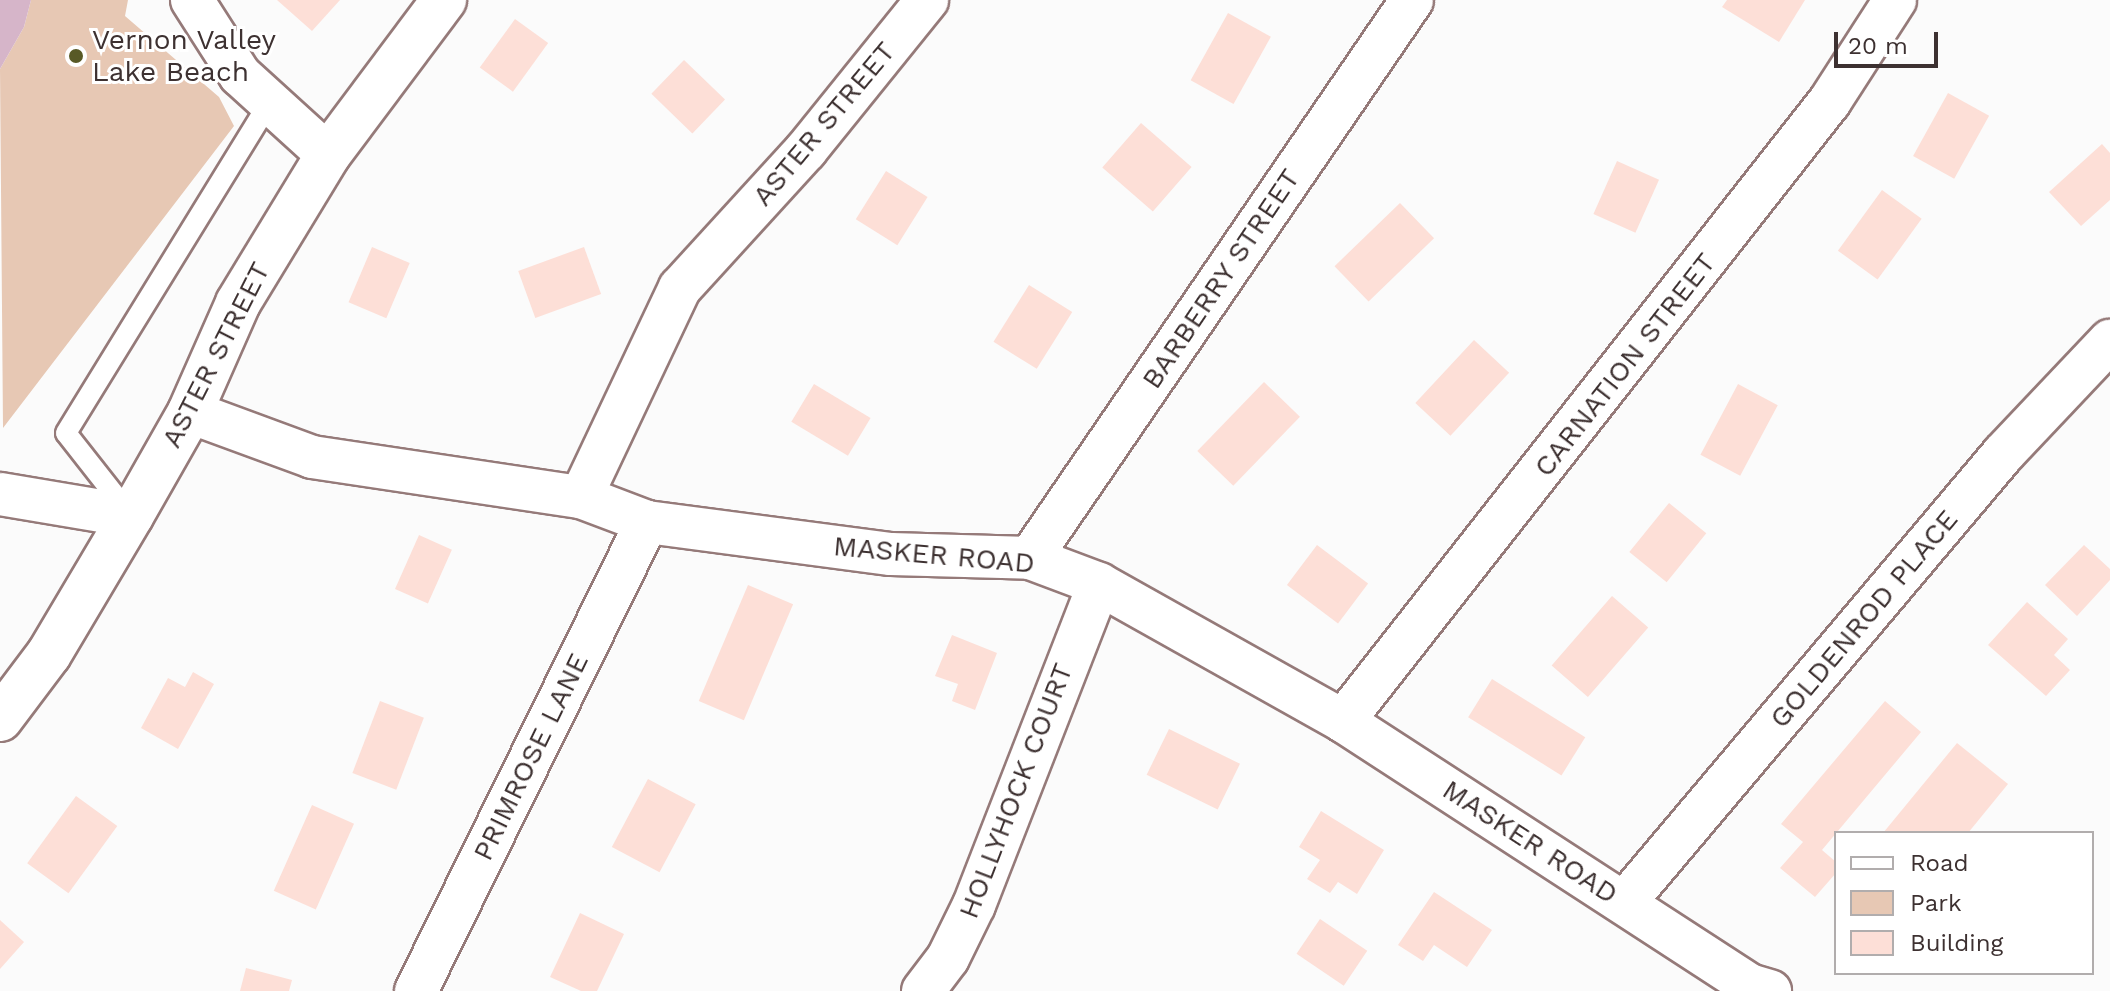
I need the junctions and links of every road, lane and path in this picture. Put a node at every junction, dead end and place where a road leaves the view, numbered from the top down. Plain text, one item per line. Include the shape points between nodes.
1 (192, 0) edge
2 (444, 0) edge
3 (927, 0) edge
4 (1412, 0) edge
5 (1895, 0) edge
6 (270, 102) junction
7 (328, 155) junction
8 (2110, 341) edge
9 (190, 412) junction
10 (0, 494) edge
11 (581, 497) junction
12 (131, 516) junction
13 (647, 522) junction
14 (1030, 558) junction
15 (1099, 584) junction
16 (0, 719) edge
17 (1343, 721) junction
18 (1625, 902) junction
19 (416, 991) edge
20 (923, 991) edge
21 (1770, 991) edge

1 - 6 street via 240,75
2 - 7 street, ASTER STREET
3 - 11 street, ASTER STREET via 806,150 680,288
4 - 14 street, BARBERRY STREET
5 - 17 street, CARNATION STREET via 1820,113
6 - 7 street
6 - 12 lane via 66,433
7 - 9 street, ASTER STREET via 238,303
8 - 18 street, GOLDENROD PLACE via 2003,454
9 - 11 street, MASKER ROAD via 312,457
9 - 12 street, ASTER STREET
10 - 12 street
11 - 13 street, MASKER ROAD
12 - 16 street, ASTER STREET via 49,654
13 - 14 street, MASKER ROAD via 891,554
13 - 19 street, PRIMROSE LANE
14 - 15 street, MASKER ROAD
15 - 17 street, MASKER ROAD
15 - 20 street, HOLLYHOCK COURT via 974,905 948,958
17 - 18 street, MASKER ROAD
18 - 21 street, MASKER ROAD via 1749,985

